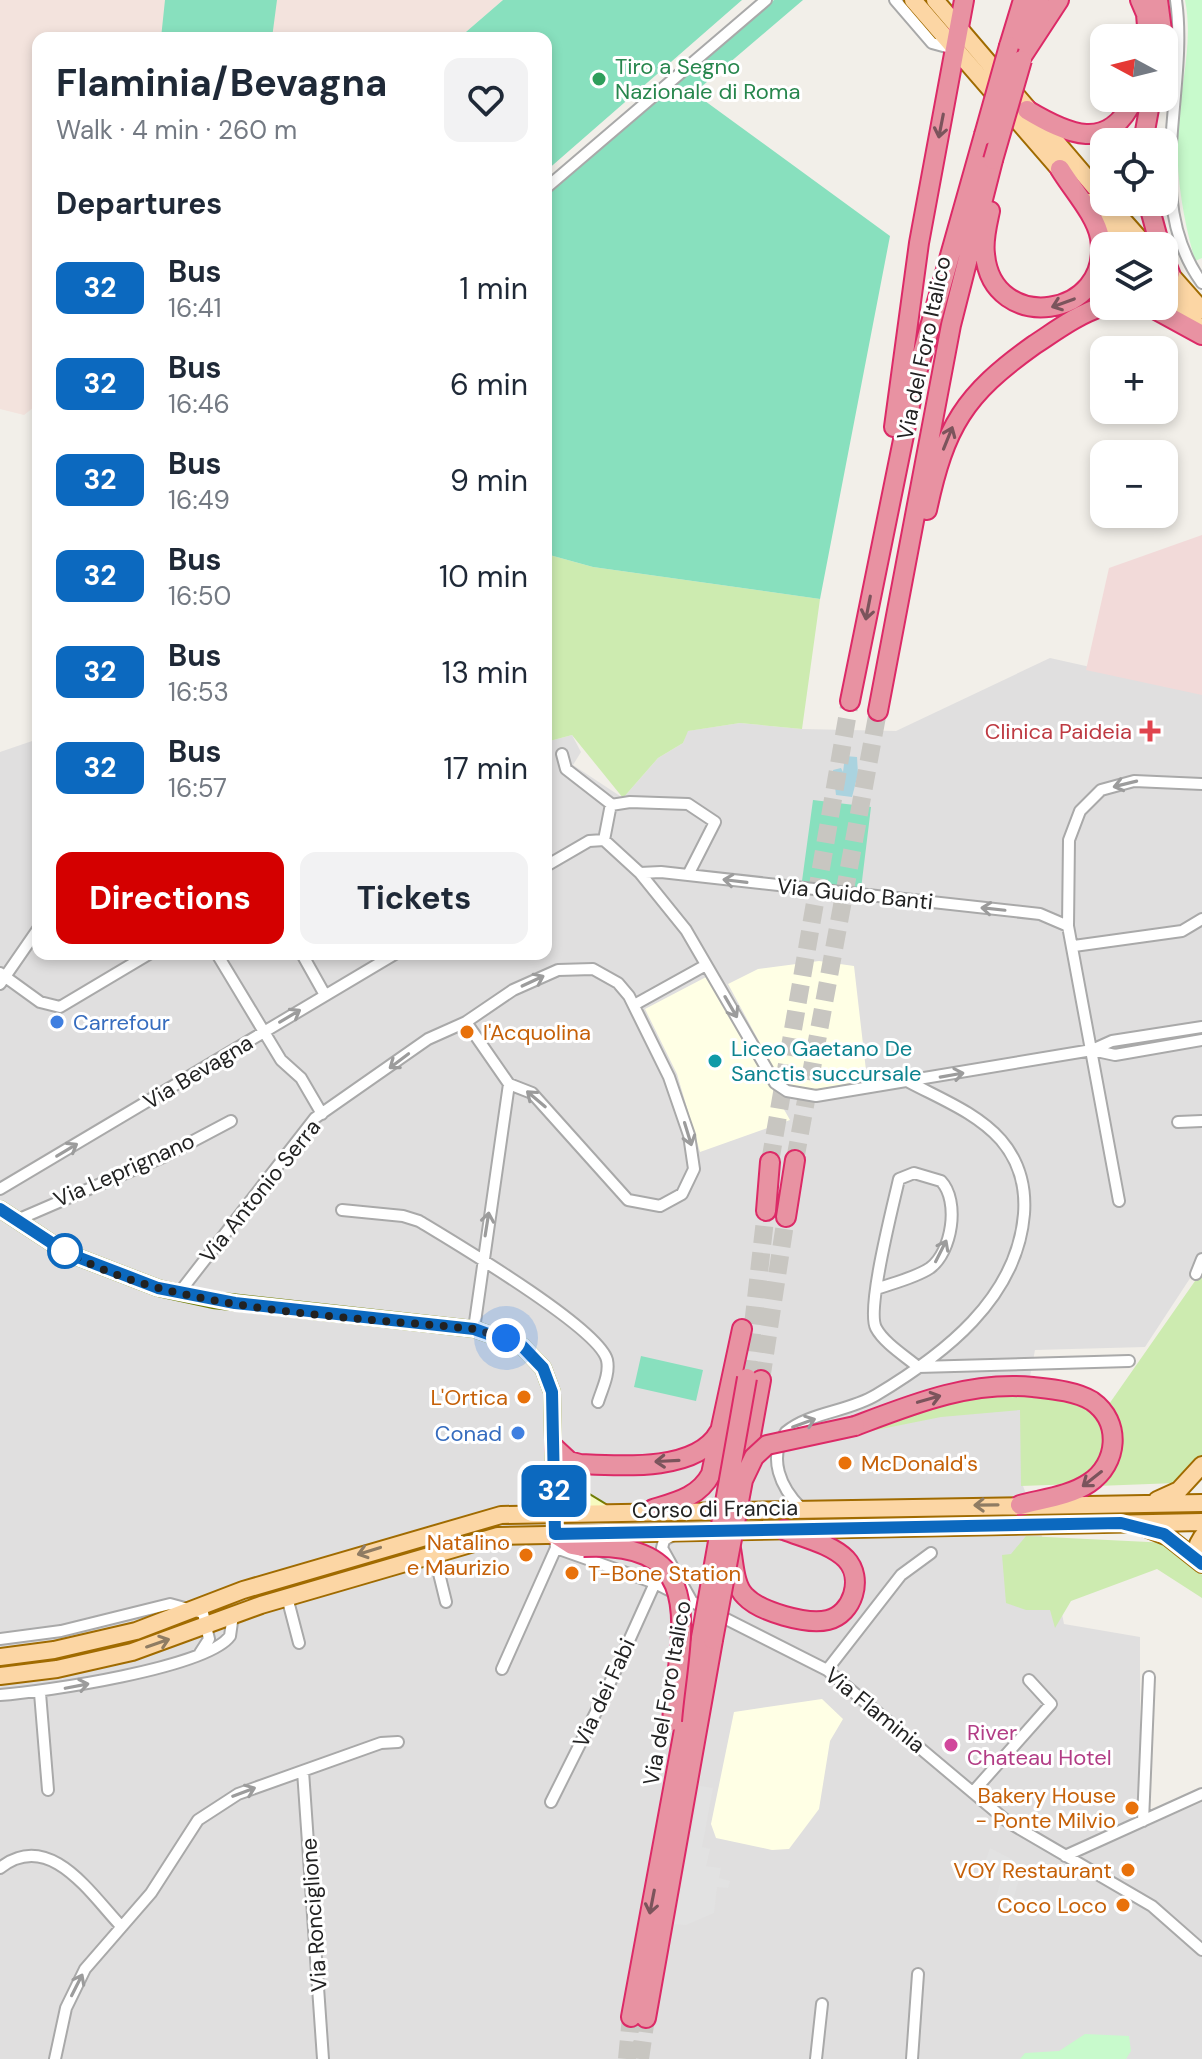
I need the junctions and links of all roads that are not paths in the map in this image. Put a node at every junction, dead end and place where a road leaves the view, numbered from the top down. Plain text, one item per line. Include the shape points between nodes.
1 (766, 0) edge
2 (895, 0) edge
3 (913, 0) edge
4 (935, 0) edge
5 (964, 0) edge
6 (1023, 0) edge
7 (1039, 0) edge
8 (1059, 0) edge
9 (1140, 0) edge
10 (1158, 0) edge
11 (1176, 0) edge
12 (1147, 24) edge
13 (1161, 24) edge
14 (957, 26) junction
15 (954, 49) junction
16 (1018, 54) junction
17 (1027, 110) junction
18 (1124, 112) edge
19 (992, 164) junction
20 (1060, 169) junction
21 (1090, 182) edge
22 (552, 183) edge
23 (1120, 216) edge
24 (1116, 232) edge
25 (1134, 232) edge
26 (1202, 283) edge
27 (1178, 285) edge
28 (1178, 293) edge
29 (1202, 310) edge
30 (1090, 312) edge
31 (1176, 320) edge
32 (1202, 333) edge
33 (877, 561) junction
34 (890, 648) junction
35 (850, 701) tunnel mouth
36 (878, 711) tunnel mouth
37 (562, 754) dead end
38 (1202, 784) edge
39 (611, 805) junction
40 (604, 840) junction
41 (552, 863) edge
42 (640, 873) junction
43 (688, 875) junction
44 (1202, 919) edge
45 (1068, 926) junction
46 (32, 937) edge
47 (1074, 946) junction
48 (139, 960) edge
49 (221, 960) edge
50 (305, 960) edge
51 (385, 960) edge
52 (706, 965) junction
53 (2, 978) edge
54 (325, 995) junction
55 (634, 1005) junction
56 (466, 1022) junction
57 (1202, 1027) edge
58 (264, 1032) junction
59 (1202, 1040) edge
60 (1092, 1050) junction
61 (909, 1082) junction
62 (509, 1084) junction
63 (322, 1114) junction
64 (231, 1121) dead end
65 (1202, 1121) edge
66 (1178, 1122) dead end
67 (795, 1160) tunnel mouth
68 (770, 1162) tunnel mouth
69 (0, 1189) edge
70 (1119, 1201) dead end
71 (0, 1209) edge
72 (342, 1210) dead end
73 (766, 1211) tunnel mouth
74 (786, 1217) tunnel mouth
75 (17, 1220) junction
76 (481, 1259) junction
77 (1202, 1259) edge
78 (1196, 1274) dead end
79 (876, 1289) junction
80 (179, 1293) junction
81 (474, 1329) junction
82 (742, 1329) dead end
83 (1129, 1361) dead end
84 (918, 1367) junction
85 (598, 1402) dead end
86 (725, 1419) junction
87 (555, 1457) junction
88 (1202, 1465) edge
89 (743, 1480) junction
90 (1148, 1503) junction
91 (1202, 1503) edge
92 (1020, 1505) junction
93 (801, 1508) junction
94 (653, 1509) junction
95 (602, 1511) junction
96 (554, 1512) junction
97 (1202, 1522) edge
98 (1121, 1523) junction
99 (784, 1530) junction
100 (678, 1532) junction
101 (1202, 1537) edge
102 (555, 1541) junction
103 (731, 1549) junction
104 (434, 1553) junction
105 (931, 1553) dead end
106 (1201, 1563) edge
107 (655, 1583) junction
108 (287, 1597) junction
109 (691, 1600) junction
110 (446, 1602) dead end
111 (194, 1609) junction
112 (233, 1615) junction
113 (208, 1625) junction
114 (708, 1636) junction
115 (0, 1639) edge
116 (299, 1643) dead end
117 (200, 1653) junction
118 (0, 1657) edge
119 (502, 1669) dead end
120 (827, 1670) junction
121 (0, 1676) edge
122 (1149, 1677) dead end
123 (1029, 1680) dead end
124 (40, 1693) junction
125 (0, 1695) edge
126 (398, 1742) dead end
127 (303, 1771) junction
128 (48, 1790) dead end
129 (973, 1792) junction
130 (1202, 1794) edge
131 (551, 1802) dead end
132 (671, 1804) junction
133 (1143, 1821) junction
134 (1065, 1856) junction
135 (0, 1868) edge
136 (120, 1925) junction
137 (1202, 1950) edge
138 (918, 1974) dead end
139 (822, 2004) dead end
140 (55, 2059) edge
141 (323, 2059) edge
142 (816, 2059) edge
143 (912, 2059) edge

1 - 22 street
2 - 15 street via 932,43
3 - 15 main road
4 - 14 main road
5 - 14 highway
6 - 16 highway, Via del Foro Italico
7 - 16 highway, Via del Foro Italico
8 - 16 highway
9 - 12 highway
10 - 13 highway
11 - 26 street via 1171,194 1183,248
14 - 15 highway
14 - 17 main road
15 - 20 main road
15 -> 33 highway via 919,243
16 - 19 highway, Via del Foro Italico, bridge
16 - 33 highway, Via del Foro Italico, bridge via 984,135 947,259
17 - 18 highway via 1062,131 1089,135 1115,124
17 - 21 main road
20 -> 19 highway via 1096,227 1100,257 1079,296 1038,308 1008,297 989,271 985,249
19 - 34 highway, Via del Foro Italico via 951,325
20 - 24 main road
23 - 25 main road
27 - 29 main road
28 - 32 main road
34 -> 30 highway via 953,425 1000,370
31 - 32 highway
33 -> 35 highway, Via del Foro Italico
34 - 36 highway, Via del Foro Italico
37 - 39 street via 566,769
38 -> 45 street via 1134,781 1091,797 1069,840
39 - 40 street
39 - 43 street via 688,804 715,822
40 - 41 street via 589,841
40 - 42 street
42 - 43 street, Via Guido Banti
42 - 52 street via 686,930
45 -> 43 street, Via Guido Banti via 1040,914
44 - 47 street via 1182,931
45 - 47 street
46 - 53 street
47 - 60 street
48 - 53 street via 60,1007 40,1002
49 - 58 street
50 - 54 street
51 - 54 street, Via Bevagna
52 - 55 street
52 -> 61 street via 770,1076 792,1093 816,1096
58 -> 54 street, Via Bevagna
56 -> 55 street, Via Antonio Serra via 513,990 566,969 603,973
55 -> 62 street, Via Antonio Serra via 669,1077 695,1157 691,1182 677,1199 654,1206 628,1200 532,1093
56 - 62 street
56 -> 63 street, Via Antonio Serra via 428,1039
57 - 60 street via 1112,1041
58 - 63 street
69 -> 58 street, Via Bevagna
59 - 60 street via 1115,1055
61 -> 60 street
60 - 70 street
61 - 84 street via 976,1118 1001,1140 1019,1170 1024,1200 1017,1252 997,1293
76 -> 62 street
63 - 80 street, Via Antonio Serra
64 - 75 street, Via Leprignano via 163,1157
65 - 66 street
67 - 74 highway
68 - 73 highway
71 - 75 street
72 - 76 street via 419,1221
75 - 80 street via 77,1257
76 - 81 street
76 - 85 street via 602,1350 607,1369
77 - 78 street
79 -> 79 street via 930,1268 941,1255 951,1207 941,1181 914,1173 899,1179
79 - 84 street via 875,1326
80 - 81 street
81 - 87 street via 514,1342 540,1364 552,1392
82 - 86 highway
83 - 84 street
93 -> 84 street via 778,1473 778,1449 786,1432 867,1400
86 -> 87 highway via 706,1450 679,1461 580,1464
86 - 94 highway via 716,1461 703,1487
87 - 95 street via 574,1494
87 - 96 street
88 - 90 main road via 1179,1490
89 -> 92 highway, bridge via 767,1445 855,1426 928,1399 988,1387 1051,1389 1095,1404 1113,1433 1103,1471 1081,1488
89 - 103 highway, Via del Foro Italico, bridge
89 - 114 highway, Via del Foro Italico, bridge via 754,1379
90 - 91 main road, Corso di Francia
90 - 92 main road, Corso di Francia
92 -> 93 main road, Corso di Francia
93 - 94 main road, Corso di Francia
94 - 95 main road, Corso di Francia
95 - 96 main road, Corso di Francia
96 - 102 street
96 -> 111 main road, Corso di Francia via 487,1517
97 - 98 main road, Corso di Francia
98 - 99 main road, Corso di Francia
98 - 106 main road via 1164,1534
99 - 100 main road, Corso di Francia
99 - 103 highway via 840,1555 852,1568 855,1583 848,1605 836,1617 823,1621 783,1613 746,1597
100 - 102 main road, Corso di Francia
100 - 109 street via 664,1540 662,1548
101 - 106 main road
102 - 104 main road, Corso di Francia via 498,1536
102 - 107 street, Via Flaminia
102 - 119 street
102 - 132 highway, bridge via 638,1552 657,1563 674,1583 683,1620 672,1721
103 - 114 highway, Via del Foro Italico, bridge
104 - 108 main road, Corso di Francia
104 - 110 street
105 - 120 street via 901,1575
107 - 109 street, Via Flaminia
107 - 131 street, Via dei Fabi
108 - 112 main road, Corso di Francia
108 - 116 street
109 - 120 street, Via Flaminia
111 - 113 street via 204,1614
111 - 115 street, Corso di Francia via 165,1604 76,1628
111 - 118 main road, Corso di Francia via 103,1639
112 - 113 main road, Corso di Francia
112 - 117 street via 226,1641
113 - 117 street via 209,1641
121 -> 113 main road, Corso di Francia via 121,1654
114 - 132 highway, Via del Foro Italico
132 -> 114 highway, Via del Foro Italico via 639,2018
124 -> 117 street
120 - 129 street, Via Flaminia
122 - 133 street
123 - 129 street via 1051,1704
124 - 125 street
124 - 128 street
126 - 127 street via 381,1743
136 -> 127 street via 151,1893 203,1815 233,1796
127 - 141 street, Via Ronciglione
129 - 134 street, Via Flaminia via 1016,1828
130 - 133 street
133 - 134 street
134 - 137 street, Via Flaminia via 1158,1911
135 - 136 street via 24,1856 54,1859
140 -> 136 street via 74,1991
138 - 143 street
139 - 142 street

